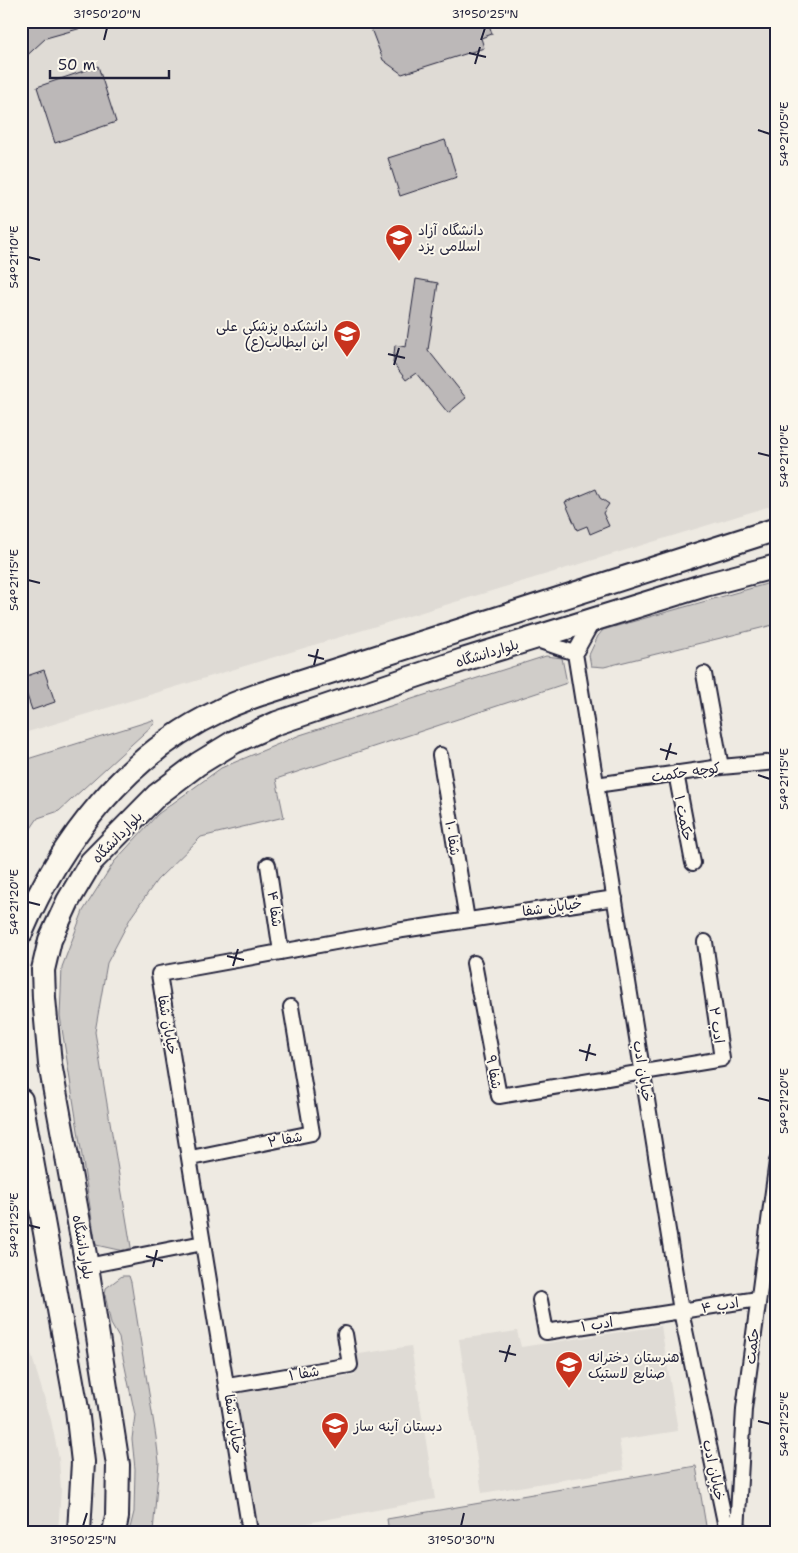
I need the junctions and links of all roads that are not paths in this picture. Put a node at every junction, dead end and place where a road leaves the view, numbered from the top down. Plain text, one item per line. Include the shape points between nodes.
1 (777, 529) edge
2 (777, 566) edge
3 (606, 616) junction
4 (533, 639) junction
5 (575, 653) junction
6 (704, 674) dead end
7 (440, 755) dead end
8 (777, 762) edge
9 (721, 767) junction
10 (676, 773) junction
11 (596, 785) junction
12 (693, 863) dead end
13 (268, 865) dead end
14 (615, 898) junction
15 (466, 920) junction
16 (21, 933) edge
17 (705, 942) dead end
18 (281, 952) junction
19 (474, 963) dead end
20 (292, 1007) dead end
21 (643, 1073) junction
22 (21, 1100) edge
23 (190, 1158) junction
24 (777, 1161) edge
25 (203, 1243) junction
26 (86, 1266) junction
27 (758, 1299) junction
28 (540, 1300) dead end
29 (681, 1311) junction
30 (344, 1334) dead end
31 (228, 1386) junction
32 (79, 1532) edge
33 (114, 1532) edge
34 (250, 1532) edge
35 (727, 1532) edge
36 (737, 1532) edge

1 - 16 main road via 261,694 218,711 175,736 136,766 101,803 64,850 36,898
2 - 3 main road, بلواردانشگاه
3 - 4 main road, بلواردانشگاه
3 - 5 street via 590,626
4 - 5 street
4 - 26 main road, بلواردانشگاه via 286,720 234,742 157,795 91,862 50,940 43,970 50,1064
5 - 11 street, خیابان ادب
6 - 9 street
7 - 15 street, شفا ۱۰
8 - 9 street, کوچه حکمت
9 - 10 street, کوچه حکمت
10 - 11 street, کوچه حکمت
10 - 12 street, حکمت ۱
11 - 14 street, خیابان ادب
13 - 18 street, شفا ۴
14 - 15 street, خیابان شفا
14 - 21 street, خیابان ادب
15 - 18 street, خیابان شفا
17 - 21 street, ادب ۲ via 722,1059
18 - 23 street, خیابان شفا via 159,974
19 - 21 street, شفا ۹ via 499,1096
20 - 23 street, شفا ۲ via 312,1133
21 - 29 street, خیابان ادب
22 - 32 main road via 77,1409 83,1462
23 - 25 street, خیابان شفا
24 - 27 street, حکمت
25 - 26 street
25 - 31 street, خیابان شفا
26 - 33 main road, بلواردانشگاه via 118,1466
27 - 29 street, ادب ۴
27 - 36 street, حکمت via 744,1409
28 - 29 street, ادب ۱ via 546,1332
29 - 35 street, خیابان ادب
30 - 31 street, شفا ۱ via 350,1365
31 - 34 street, خیابان شفا

